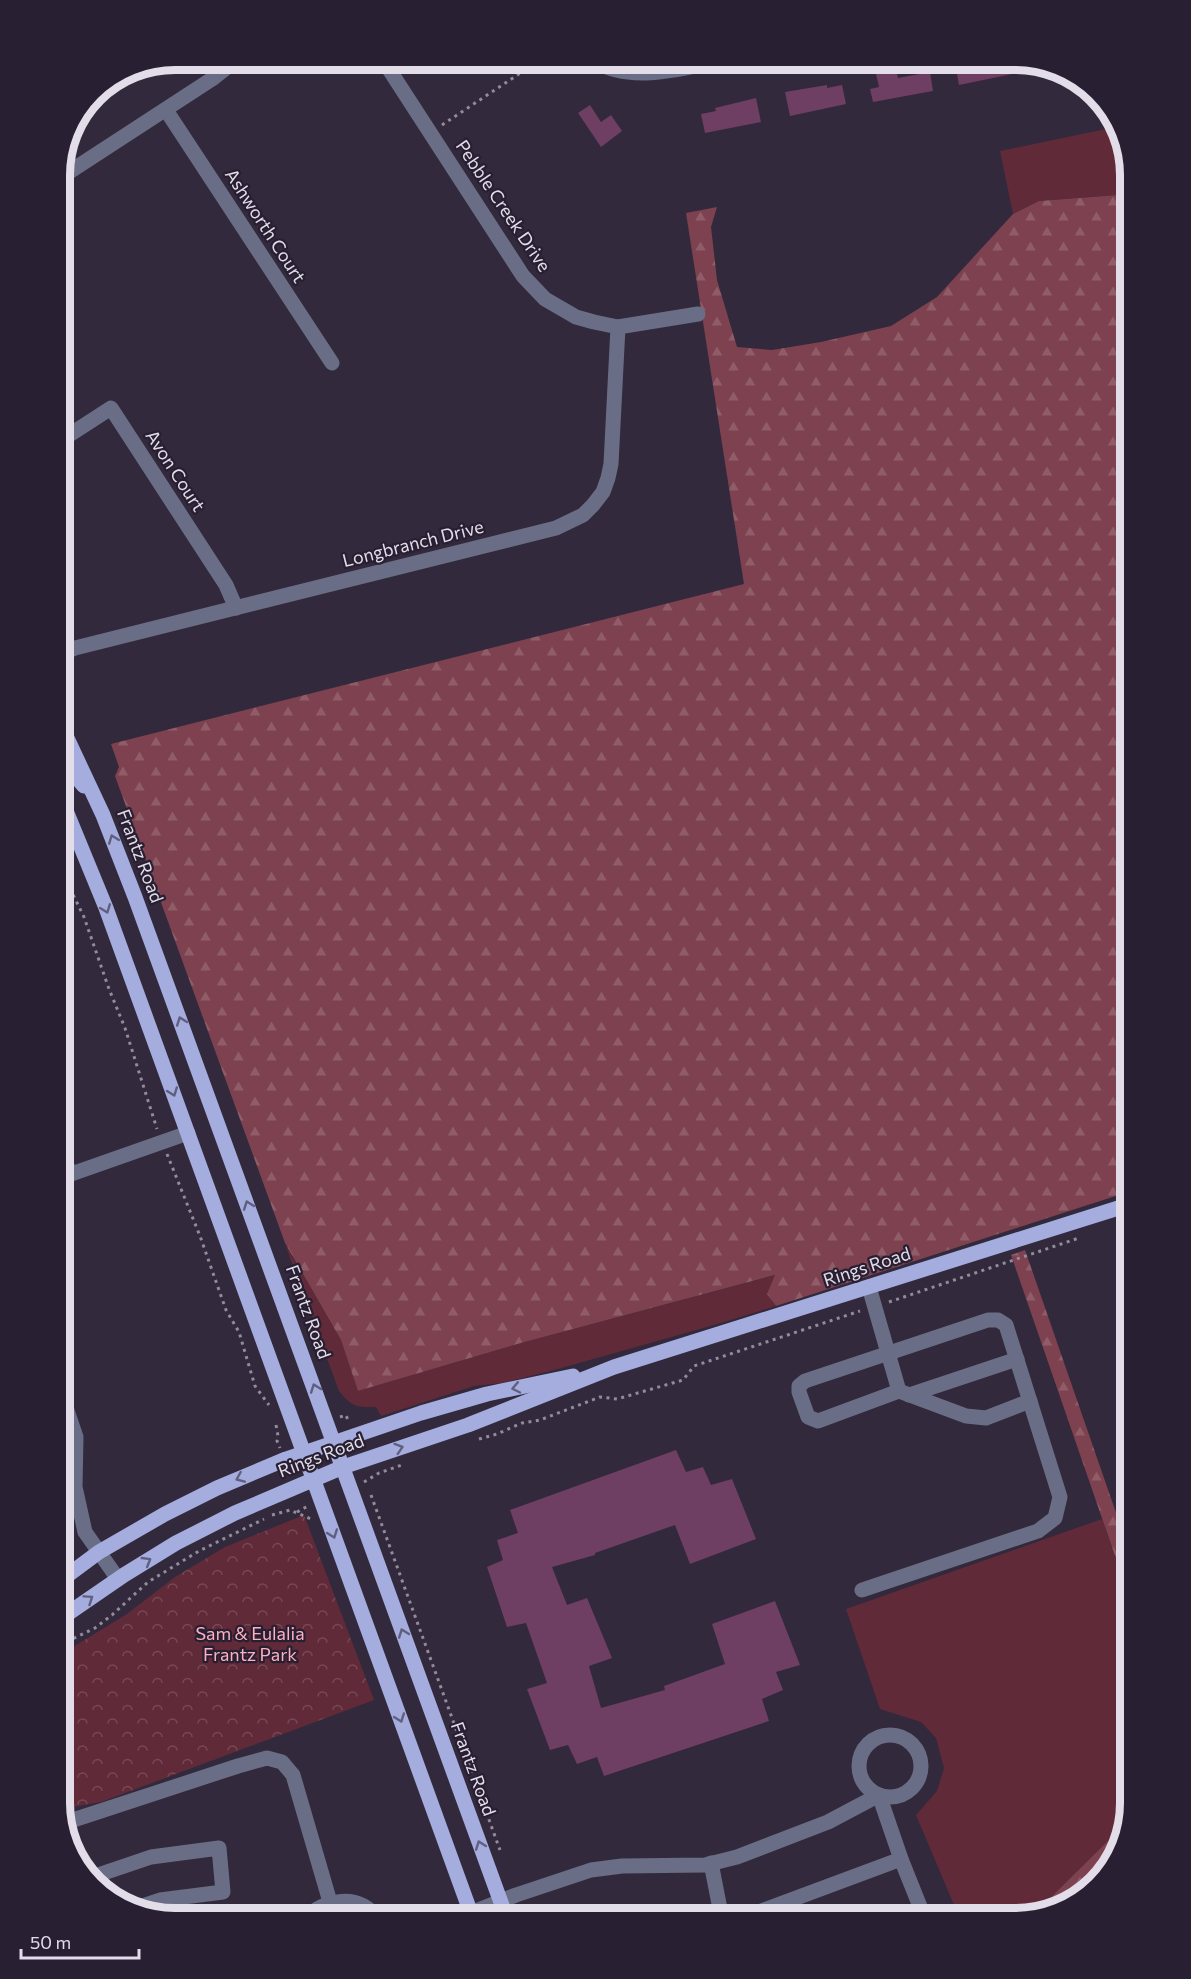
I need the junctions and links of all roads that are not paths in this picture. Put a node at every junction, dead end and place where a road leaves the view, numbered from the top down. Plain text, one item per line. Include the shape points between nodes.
1 (223, 70) edge
2 (390, 70) edge
3 (619, 71) edge
4 (669, 71) edge
5 (166, 110) junction
6 (71, 171) edge
7 (698, 314) dead end
8 (618, 327) junction
9 (332, 363) dead end
10 (71, 434) edge
11 (236, 608) junction
12 (71, 650) edge
13 (71, 746) edge
14 (71, 769) edge
15 (97, 802) junction
16 (71, 822) edge
17 (188, 1132) junction
18 (70, 1174) edge
19 (1120, 1207) edge
20 (869, 1287) junction
21 (889, 1354) junction
22 (1017, 1359) junction
23 (614, 1367) junction
24 (904, 1393) junction
25 (1030, 1401) junction
26 (70, 1420) edge
27 (334, 1443) junction
28 (304, 1453) junction
29 (343, 1467) junction
30 (314, 1479) junction
31 (99, 1552) junction
32 (70, 1573) edge
33 (118, 1579) junction
34 (862, 1590) dead end
35 (70, 1612) edge
36 (879, 1795) junction
37 (72, 1820) edge
38 (901, 1859) junction
39 (711, 1863) junction
40 (99, 1875) edge
41 (500, 1900) junction
42 (330, 1902) junction
43 (147, 1904) edge
44 (315, 1908) edge
45 (365, 1908) edge
46 (469, 1908) edge
47 (485, 1908) edge
48 (503, 1908) edge
49 (720, 1908) edge
50 (769, 1908) edge
51 (921, 1908) edge

1 - 5 street
2 - 8 street, Pebble Creek Drive via 523,276 545,299 576,317
3 - 4 street via 633,74
5 - 6 street
5 - 9 street, Ashworth Court
7 - 8 street, Pebble Creek Drive
8 - 11 street, Longbranch Drive via 612,464 603,492 583,515 556,528
10 - 11 street, Avon Court via 111,408 226,585
11 - 12 street, Longbranch Drive
13 - 15 main road, Frantz Road
14 - 15 main road
27 -> 15 main road, Frantz Road
16 -> 17 main road
17 - 18 street
17 - 28 main road
19 - 20 main road, Rings Road
20 - 21 street
20 - 23 main road, Rings Road
21 - 22 street via 998,1320 1006,1325
21 - 24 street
21 - 24 street via 805,1381 799,1392 808,1417 818,1421
22 - 24 street
22 - 25 street
23 -> 27 main road, Rings Road via 487,1394
29 -> 23 main road, Rings Road via 468,1425
24 - 25 street via 966,1416 986,1418
25 - 34 street via 1060,1497 1055,1518 1038,1531
26 - 31 street via 76,1437 75,1487 85,1532
27 - 28 main road, Rings Road
27 - 29 main road, Frantz Road
28 - 30 main road
28 -> 31 main road, Rings Road via 196,1498
29 - 30 main road, Rings Road
41 -> 29 main road, Frantz Road
33 -> 30 main road, Rings Road via 235,1513
30 -> 46 main road
31 - 32 main road, Rings Road
31 - 33 street
35 -> 33 main road, Rings Road
36 - 36 street via 903,1795 918,1781 921,1760 917,1750 901,1737 891,1735 872,1740 860,1756 860,1776
36 - 38 street
36 - 39 street via 828,1822
37 - 42 street via 238,1766 267,1758 282,1762 293,1775
38 - 50 street
38 - 51 street
39 - 41 street via 591,1870
39 - 49 street
40 - 43 street via 151,1857 219,1848 223,1892
41 - 47 street
41 - 48 main road, Frantz Road
42 - 44 street
42 - 45 street via 346,1901

